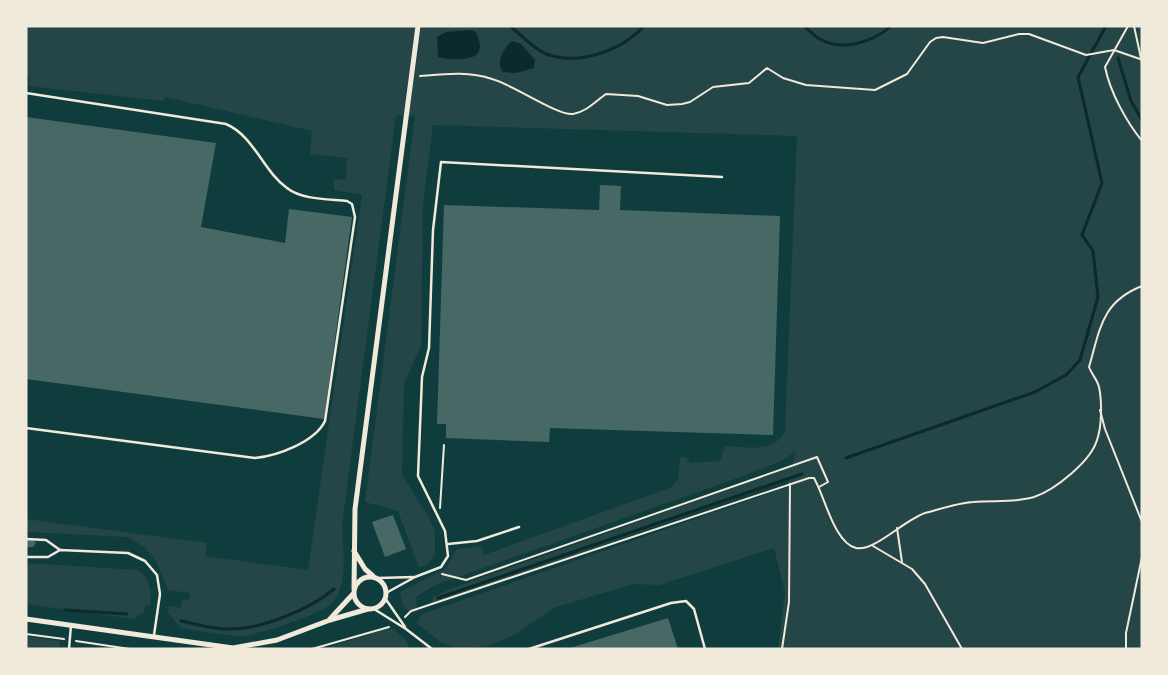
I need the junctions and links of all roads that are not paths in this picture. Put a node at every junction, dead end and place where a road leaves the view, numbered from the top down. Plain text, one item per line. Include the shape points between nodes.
1 (418, 26) edge
2 (26, 93) edge
3 (722, 177) dead end
4 (26, 428) edge
5 (519, 527) dead end
6 (26, 539) edge
7 (448, 544) junction
8 (60, 550) junction
9 (354, 551) junction
10 (26, 557) edge
11 (415, 577) junction
12 (376, 578) junction
13 (353, 592) junction
14 (386, 596) junction
15 (371, 609) junction
16 (26, 619) edge
17 (330, 620) junction
18 (71, 625) junction
19 (406, 629) junction
20 (154, 637) junction
21 (233, 648) edge
22 (69, 649) edge
23 (432, 649) edge
24 (529, 649) edge
25 (705, 649) edge

1 - 9 street via 355,509
2 - 4 lane via 226,124 238,129 286,188 298,194 347,201 352,204 355,217 326,421 316,433 281,454 255,458
3 - 7 lane via 442,162 433,230 429,348 422,377 418,476
5 - 7 lane via 477,541
6 - 8 lane via 46,540
7 - 11 lane via 448,556 441,567
8 - 10 lane via 48,557
8 - 20 lane via 128,553 145,561 157,575 160,594
9 - 12 street via 365,569
9 - 13 street
11 - 12 lane
11 - 14 lane
12 - 13 street via 359,580
12 - 14 street via 384,584
13 - 15 street via 358,604
13 - 17 street
14 - 15 street
14 - 19 lane
15 - 17 street
15 - 19 lane
16 - 18 street
17 - 21 street via 277,640
18 - 20 street
18 - 22 lane
19 - 23 lane
20 - 21 street
24 - 25 lane via 686,601 694,610

